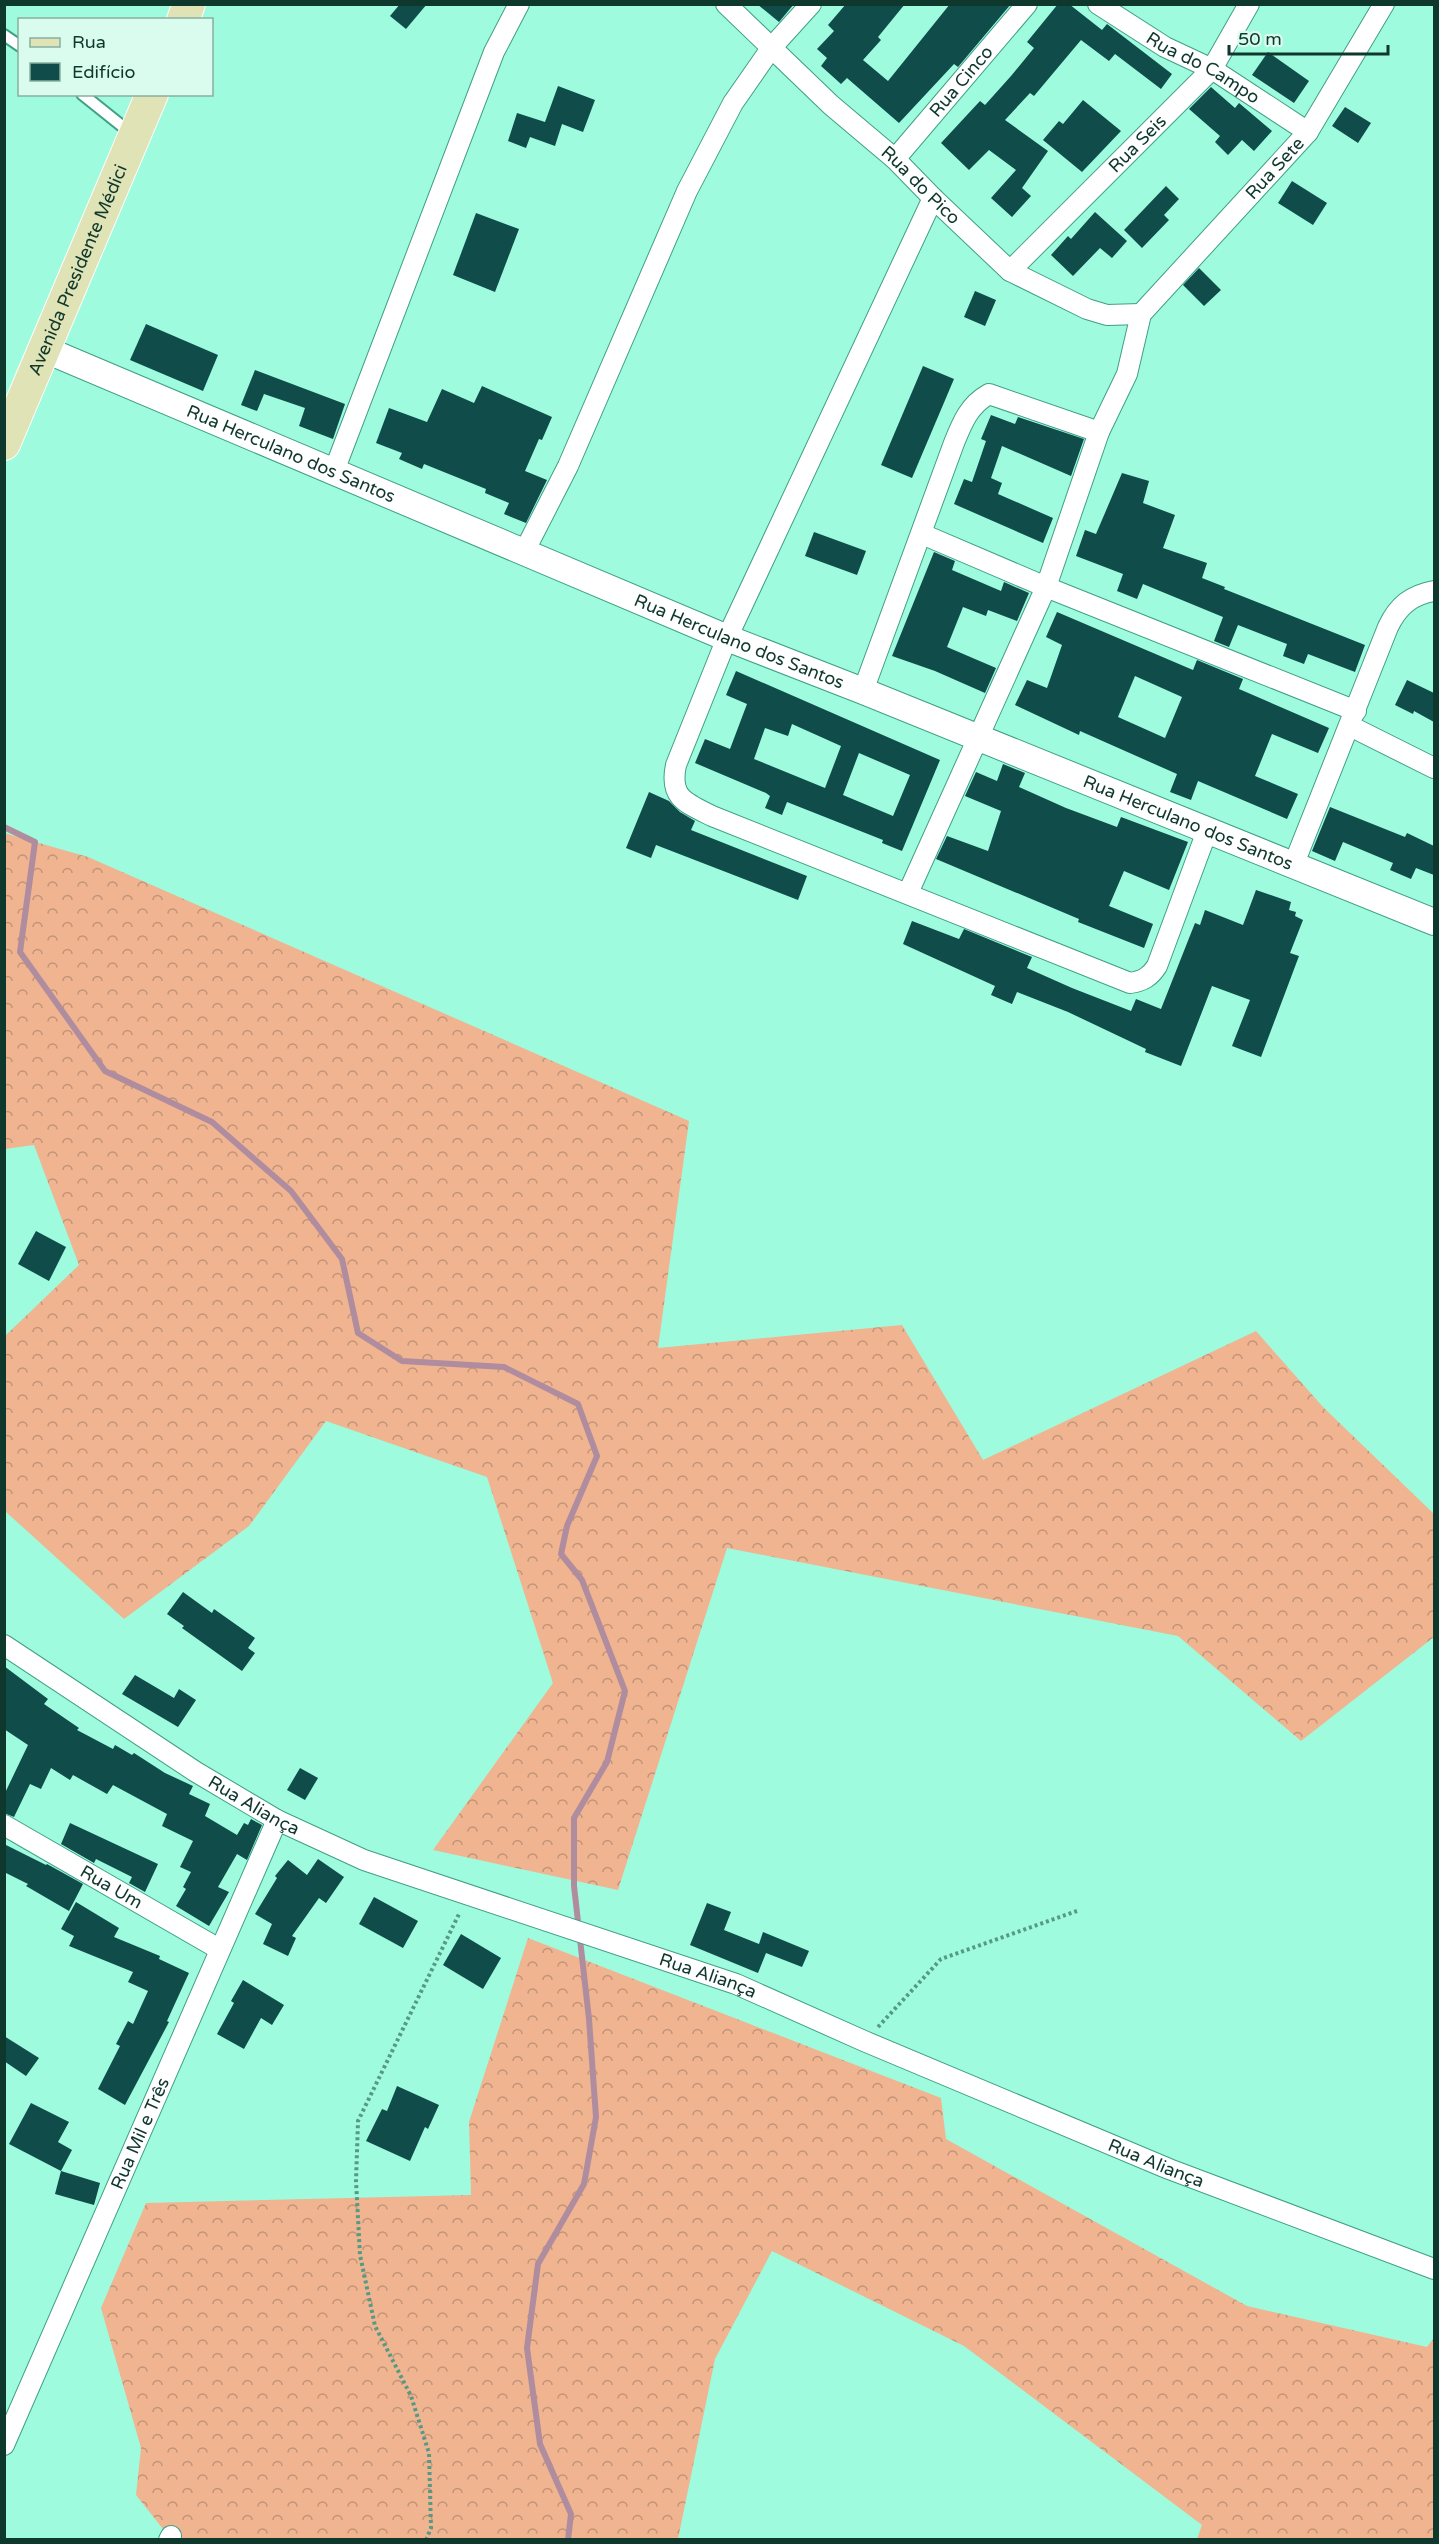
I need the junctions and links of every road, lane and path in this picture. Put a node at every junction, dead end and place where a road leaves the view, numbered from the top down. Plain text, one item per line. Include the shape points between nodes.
1 (519, 4) edge
2 (726, 4) edge
3 (811, 4) edge
4 (1027, 4) edge
5 (1098, 4) edge
6 (1249, 4) edge
7 (1384, 4) edge
8 (4, 35) edge
9 (18, 45) edge
10 (772, 47) junction
11 (1212, 69) junction
12 (85, 96) edge
13 (151, 96) edge
14 (1308, 132) junction
15 (135, 136) junction
16 (895, 159) junction
17 (933, 198) junction
18 (1010, 271) junction
19 (1141, 314) junction
20 (46, 350) junction
21 (1099, 432) junction
22 (4, 444) edge
23 (334, 471) junction
24 (922, 534) junction
25 (523, 554) junction
26 (1046, 587) junction
27 (1434, 591) edge
28 (727, 639) junction
29 (863, 691) junction
30 (1353, 718) junction
31 (977, 737) junction
32 (1434, 768) edge
33 (1207, 831) junction
34 (1293, 866) junction
35 (908, 893) junction
36 (1434, 922) edge
37 (4, 1645) edge
38 (277, 1820) junction
39 (4, 1825) edge
40 (469, 1895) junction
41 (1077, 1911) dead end
42 (219, 1949) junction
43 (864, 2041) junction
44 (1434, 2269) edge
45 (4, 2445) edge
46 (426, 2540) edge

1 - 23 street via 494,52
2 - 10 street, Rua do Pico
3 - 10 street
4 - 16 street, Rua Cinco
5 - 11 street, Rua do Campo via 1165,47
6 - 11 street, Rua Seis
7 - 14 street, Rua Sete
8 - 9 lane
10 - 16 street, Rua do Pico via 831,105
10 - 25 street via 733,103 687,191 568,466
11 - 14 street, Rua do Campo
11 - 18 street, Rua Seis
12 - 15 lane
13 - 15 main road, Avenida Presidente Médici
14 - 19 street, Rua Sete
15 - 20 main road, Avenida Presidente Médici
16 - 17 street, Rua do Pico
17 - 18 street, Rua do Pico
17 - 28 street
18 - 19 street, Rua do Pico via 1087,309 1107,315
19 - 21 street via 1127,374
20 - 22 main road, Avenida Presidente Médici
20 - 23 street, Rua Herculano dos Santos
21 - 24 street via 989,394 978,400 963,420
21 - 26 street
23 - 25 street, Rua Herculano dos Santos
24 - 26 street
24 - 29 street
25 - 28 street, Rua Herculano dos Santos
26 - 30 street
26 - 31 street
27 - 30 street via 1405,602 1396,611
28 - 29 street, Rua Herculano dos Santos
28 - 35 street via 676,765 672,780 676,792 683,801 712,816
29 - 31 street, Rua Herculano dos Santos
30 - 32 street
30 - 34 street
31 - 33 street, Rua Herculano dos Santos
31 - 35 street
33 - 34 street, Rua Herculano dos Santos
33 - 35 street via 1157,966 1142,981 1130,983
34 - 36 street, Rua Herculano dos Santos
37 - 38 street, Rua Aliança via 196,1772
38 - 40 street, Rua Aliança via 364,1860
38 - 42 street, Rua Mil e Três
39 - 42 street, Rua Um
40 - 43 street, Rua Aliança via 736,1984
40 - 46 path via 358,2121 360,2255 375,2326 411,2396 429,2454 431,2528
41 - 43 path via 941,1959
42 - 45 street, Rua Mil e Três
43 - 44 street, Rua Aliança via 1169,2169

